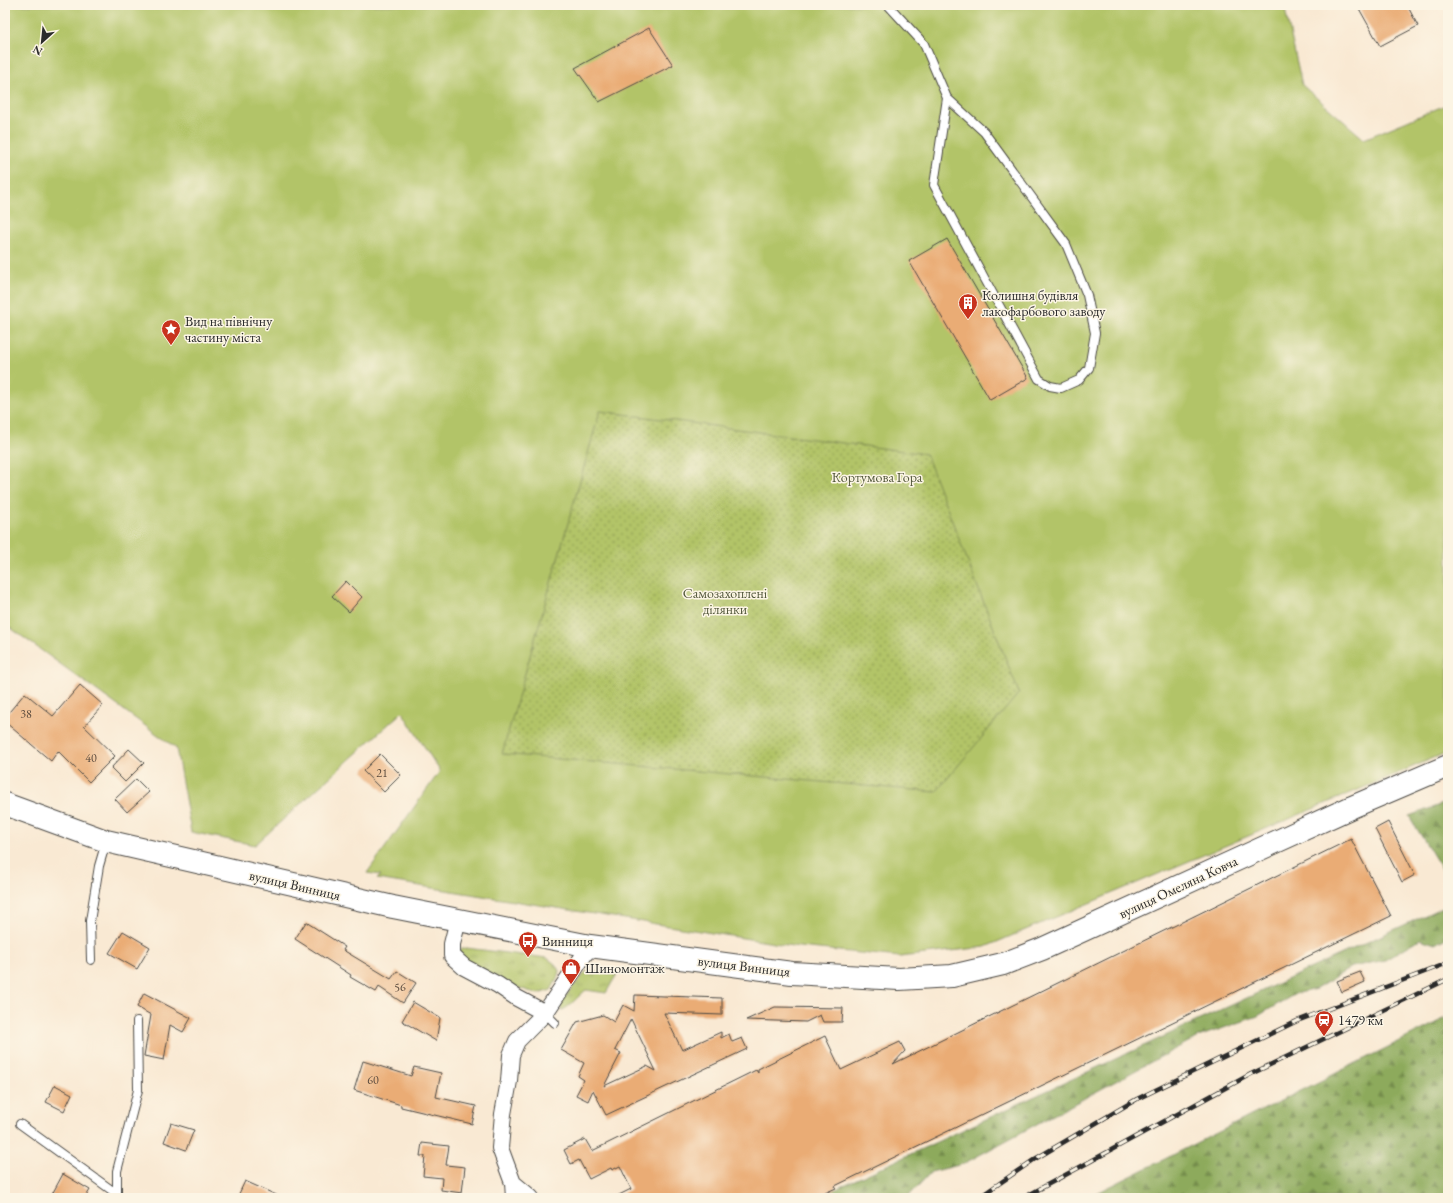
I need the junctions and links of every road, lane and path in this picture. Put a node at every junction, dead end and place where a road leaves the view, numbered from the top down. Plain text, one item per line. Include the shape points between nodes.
1 (888, 5) edge
2 (946, 98) junction
3 (1448, 766) edge
4 (5, 804) edge
5 (106, 841) junction
6 (458, 920) junction
7 (590, 946) junction
8 (92, 960) dead end
9 (899, 979) joint
10 (550, 1018) junction
11 (137, 1021) dead end
12 (20, 1124) dead end
13 (513, 1190) edge
14 (118, 1196) edge
15 (531, 1198) edge

1 - 2 lane via 924,44
2 - 2 lane via 984,132 1066,244 1087,295 1095,333 1088,368 1079,380 1062,388 1050,386 1039,379 934,185
3 - 9 main road, вулиця Омеляна Ковча via 1352,807 1042,950 1003,964 952,976
4 - 5 main road, вулиця Винниця
5 - 6 main road, вулиця Винниця
5 - 8 lane via 90,921
6 - 7 main road, вулиця Винниця
6 - 10 street via 452,956 464,967 498,984
7 - 9 main road, вулиця Винниця via 792,973
7 - 10 street
10 - 13 street via 517,1041 511,1055 500,1148
11 - 14 lane via 138,1090 117,1170
12 - 14 lane
13 - 15 street

